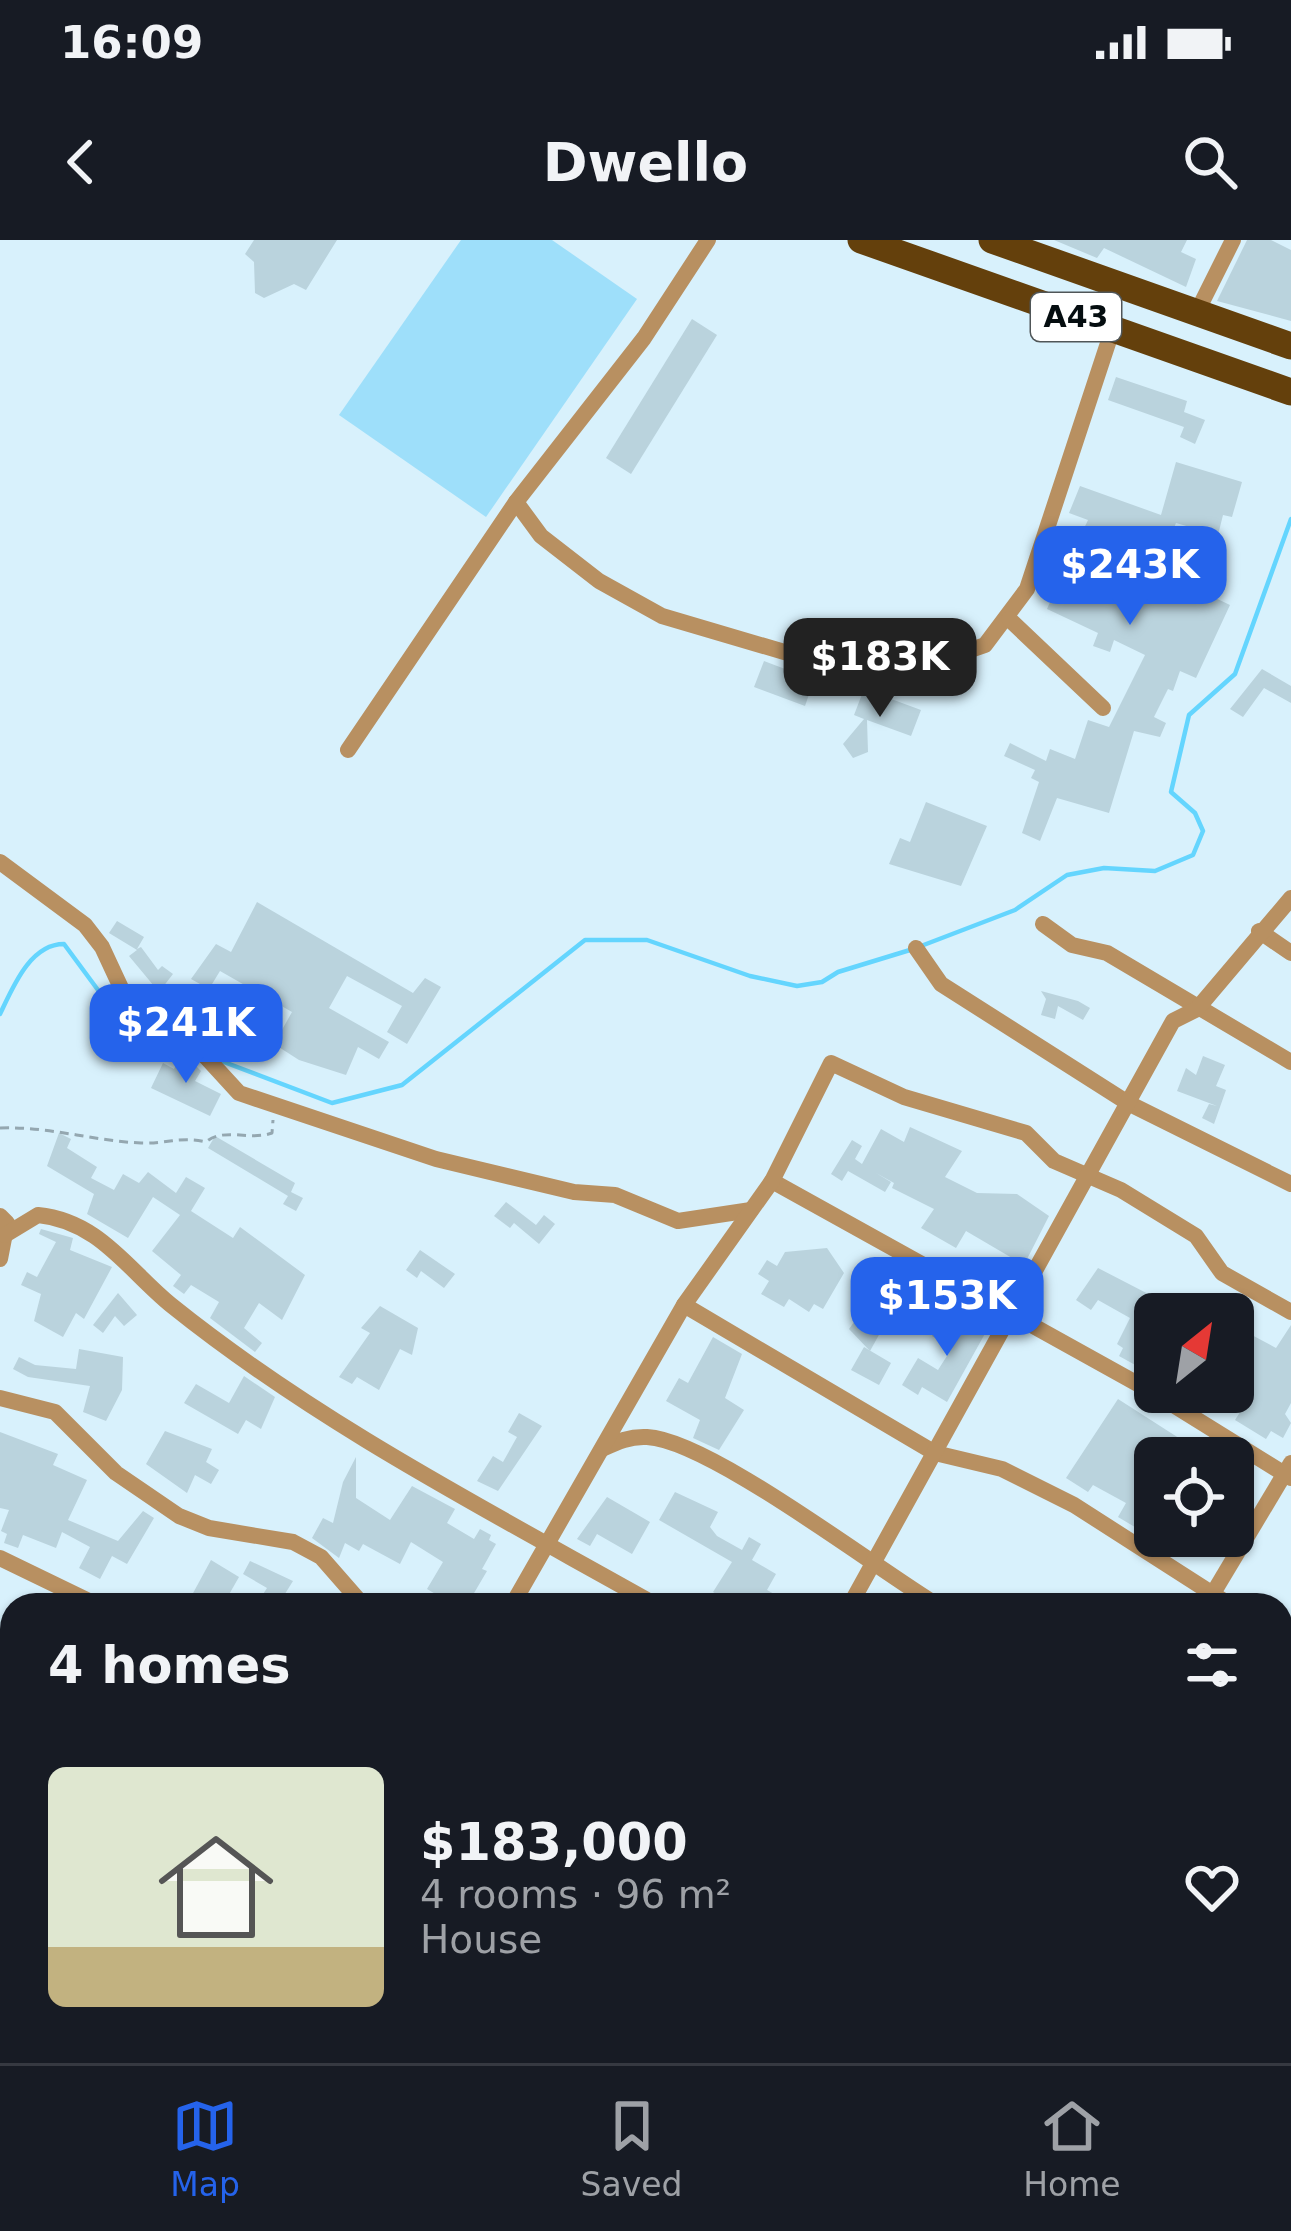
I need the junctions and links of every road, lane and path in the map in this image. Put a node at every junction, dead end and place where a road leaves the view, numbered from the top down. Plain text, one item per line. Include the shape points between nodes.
1 (708, 240) edge
2 (861, 240) edge
3 (992, 240) edge
4 (1233, 240) edge
5 (1196, 312) junction
6 (1112, 331) junction
7 (1291, 346) edge
8 (1291, 392) edge
9 (517, 502) junction
10 (1009, 619) junction
11 (1103, 708) dead end
12 (348, 750) dead end
13 (0, 862) edge
14 (1291, 898) edge
15 (1043, 924) dead end
16 (1259, 931) junction
17 (916, 948) dead end
18 (1291, 953) edge
19 (1197, 1009) junction
20 (1291, 1062) edge
21 (1128, 1103) junction
22 (276, 1108) junction
23 (0, 1128) edge
24 (1090, 1178) junction
25 (772, 1181) junction
26 (1291, 1184) edge
27 (751, 1210) junction
28 (0, 1216) edge
29 (5, 1235) junction
30 (0, 1259) edge
31 (684, 1305) junction
32 (1291, 1312) edge
33 (1009, 1317) junction
34 (0, 1398) edge
35 (601, 1449) junction
36 (935, 1454) junction
37 (1288, 1471) edge
38 (548, 1544) junction
39 (0, 1558) edge
40 (872, 1566) junction
41 (73, 1593) edge
42 (352, 1593) edge
43 (519, 1593) edge
44 (635, 1593) edge
45 (857, 1593) edge
46 (917, 1593) edge
47 (1199, 1593) edge
48 (1213, 1593) edge

1 - 9 street via 644,338
2 - 6 highway, A43
3 - 5 highway, A43
4 - 5 street
5 - 7 highway, A43
6 - 8 highway, A43
6 - 10 street via 1027,589
9 - 10 street via 556,548 662,616 808,659 933,663 985,645
9 - 12 street
10 - 11 street
13 - 22 street via 85,925 122,989 173,1022 239,1093
14 - 16 street
15 - 19 street
16 - 18 street
16 - 19 street
17 - 21 street via 941,984
19 - 20 street
19 - 21 street via 1174,1021
21 - 24 street
21 - 26 street
22 - 23 path via 269,1135 219,1133 206,1142
22 - 27 street via 436,1160 615,1195 678,1221
24 - 25 street via 1054,1161 1026,1132 904,1097 831,1063
24 - 32 street via 1162,1213 1196,1236 1222,1273
24 - 33 street
25 - 27 street
25 - 33 street
27 - 31 street
28 - 29 street
29 - 30 street
29 - 38 street via 38,1215 88,1231 167,1302 292,1394
31 - 35 street
31 - 36 street
33 - 36 street
33 - 37 street
34 - 42 street via 55,1412 116,1473 179,1516 293,1542 321,1557
35 - 38 street
35 - 40 street via 651,1437 721,1464
36 - 40 street
36 - 47 street via 1002,1468 1074,1504
37 - 48 street
38 - 43 street
38 - 44 street
39 - 41 street
40 - 45 street
40 - 46 street

